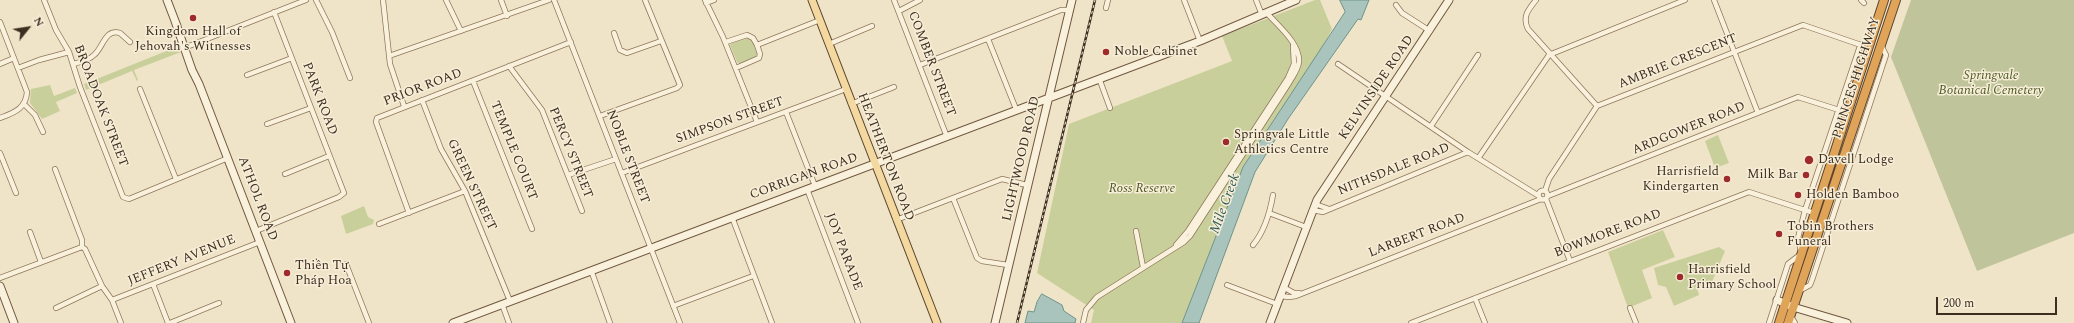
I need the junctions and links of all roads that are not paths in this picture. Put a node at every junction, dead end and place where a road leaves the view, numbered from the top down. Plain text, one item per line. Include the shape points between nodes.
1 (44, 0) edge
2 (167, 0) edge
3 (306, 0) edge
4 (316, 0) edge
5 (383, 0) edge
6 (446, 0) edge
7 (501, 0) edge
8 (549, 0) edge
9 (554, 0) edge
10 (645, 0) edge
11 (714, 0) edge
12 (812, 0) edge
13 (894, 0) edge
14 (920, 0) edge
15 (1072, 0) edge
16 (1108, 0) edge
17 (1184, 0) edge
18 (1256, 0) edge
19 (1296, 0) edge
20 (1449, 0) edge
21 (1536, 0) edge
22 (1685, 0) edge
23 (1714, 0) edge
24 (1884, 0) edge
25 (1896, 0) edge
26 (706, 2) edge
27 (1396, 5) dead end
28 (1106, 8) dead end
29 (1069, 10) junction
30 (899, 11) junction
31 (274, 12) junction
32 (1264, 14) junction
33 (506, 16) junction
34 (820, 20) junction
35 (0, 22) edge
36 (872, 26) dead end
37 (461, 31) junction
38 (1430, 31) junction
39 (614, 34) dead end
40 (1872, 37) junction
41 (988, 39) junction
42 (661, 41) junction
43 (1200, 41) junction
44 (130, 42) dead end
45 (571, 42) junction
46 (726, 42) junction
47 (829, 44) junction
48 (1861, 44) junction
49 (1881, 44) junction
50 (757, 46) junction
51 (185, 47) junction
52 (1734, 51) junction
53 (69, 52) junction
54 (1478, 55) dead end
55 (1549, 55) junction
56 (389, 56) junction
57 (14, 58) junction
58 (292, 58) junction
59 (0, 64) edge
60 (73, 64) junction
61 (1338, 64) dead end
62 (920, 65) junction
63 (509, 66) junction
64 (18, 68) junction
65 (736, 68) junction
66 (247, 75) dead end
67 (350, 78) dead end
68 (1099, 78) junction
69 (474, 81) junction
70 (894, 87) dead end
71 (140, 89) dead end
72 (846, 89) junction
73 (1386, 95) junction
74 (1049, 97) junction
75 (422, 100) junction
76 (24, 104) junction
77 (852, 104) junction
78 (404, 106) junction
79 (1597, 106) junction
80 (311, 108) junction
81 (1110, 108) dead end
82 (1016, 109) junction
83 (1839, 110) junction
84 (786, 112) junction
85 (1758, 113) junction
86 (600, 116) junction
87 (0, 118) edge
88 (757, 122) junction
89 (267, 124) dead end
90 (1431, 126) junction
91 (43, 132) dead end
92 (947, 137) junction
93 (1468, 152) junction
94 (0, 153) edge
95 (329, 156) junction
96 (1478, 157) junction
97 (228, 158) junction
98 (616, 158) junction
99 (875, 164) junction
100 (55, 169) dead end
101 (622, 173) junction
102 (285, 174) dead end
103 (568, 175) junction
104 (176, 180) junction
105 (1027, 185) junction
106 (815, 186) junction
107 (807, 189) junction
108 (465, 191) junction
109 (1544, 191) junction
110 (16, 193) dead end
111 (1273, 195) dead end
112 (1543, 197) junction
113 (953, 198) junction
114 (1313, 207) junction
115 (1806, 210) junction
116 (582, 211) dead end
117 (409, 213) junction
118 (1269, 213) junction
119 (1814, 213) junction
120 (732, 217) junction
121 (1823, 217) junction
122 (896, 220) junction
123 (378, 224) dead end
124 (1811, 226) junction
125 (1306, 227) junction
126 (532, 229) dead end
127 (1820, 229) junction
128 (256, 231) junction
129 (1136, 231) dead end
130 (30, 232) dead end
131 (260, 242) junction
132 (1253, 245) dead end
133 (82, 247) junction
134 (650, 248) junction
135 (1802, 253) junction
136 (1570, 260) junction
137 (41, 262) junction
138 (346, 264) dead end
139 (1008, 265) junction
140 (1143, 267) junction
141 (591, 270) junction
142 (753, 276) junction
143 (0, 278) edge
144 (153, 284) junction
145 (1227, 285) dead end
146 (0, 286) edge
147 (102, 286) junction
148 (1284, 287) junction
149 (1799, 291) junction
150 (1301, 293) junction
151 (2, 295) edge
152 (1280, 296) junction
153 (1475, 298) junction
154 (112, 300) junction
155 (1777, 300) junction
156 (510, 301) junction
157 (220, 303) dead end
158 (1790, 303) junction
159 (502, 304) junction
160 (1277, 304) junction
161 (673, 306) junction
162 (56, 308) dead end
163 (1630, 308) dead end
164 (1791, 321) edge
165 (14, 323) edge
166 (121, 323) edge
167 (169, 323) edge
168 (291, 323) edge
169 (369, 323) edge
170 (453, 323) edge
171 (509, 323) edge
172 (610, 323) edge
173 (680, 323) edge
174 (772, 323) edge
175 (858, 323) edge
176 (937, 323) edge
177 (995, 323) edge
178 (1083, 323) edge
179 (1270, 323) edge
180 (1411, 323) edge
181 (1485, 323) edge
182 (1636, 323) edge
183 (1770, 323) edge
184 (1779, 323) edge
185 (1847, 323) edge

1 - 53 street, BROADOAK STREET via 56,30
2 - 51 main road, ATHOL ROAD
3 - 31 street
4 - 67 street
5 - 56 street
6 - 37 street
7 - 33 street
8 - 33 street
9 - 45 street, NOBLE STREET
10 - 42 street
11 - 26 street
12 - 34 main road, HEATHERTON ROAD
13 - 30 street, COMBER STREET
14 - 30 street
15 - 29 main road, LIGHTWOOD ROAD
16 - 28 street
17 - 43 street
18 - 32 street
19 - 32 main road, CORRIGAN ROAD
20 - 38 main road, KELVINSIDE ROAD
21 - 55 street via 1525,14 1524,22
22 - 55 street
23 - 52 street
24 - 40 highway, PRINCES HIGHWAY
25 - 49 highway, PRINCES HIGHWAY
26 - 46 street
27 - 38 street via 1402,13
29 - 41 street via 1061,10
29 - 74 main road, LIGHTWOOD ROAD
30 - 62 street, COMBER STREET
31 - 51 street
31 - 58 street, PARK ROAD
32 - 43 main road, CORRIGAN ROAD
32 - 140 street via 1292,43 1294,64 1288,78 1188,231 1173,247
33 - 37 street
34 - 47 main road, HEATHERTON ROAD
34 - 50 street
35 - 57 street
36 - 47 street
37 - 56 street
38 - 73 main road, KELVINSIDE ROAD
39 - 42 street via 620,50 627,53
40 - 48 street
40 - 119 highway, PRINCES HIGHWAY
41 - 62 street
41 - 82 street
42 - 86 street via 680,85
43 - 68 main road, CORRIGAN ROAD
44 - 60 street via 120,33 111,33 93,56
45 - 63 street, PRIOR ROAD
45 - 86 street, NOBLE STREET
46 - 50 street via 747,35 753,38
46 - 65 street
47 - 72 main road, HEATHERTON ROAD
48 - 52 street, AMBRIE CRESCENT via 1803,25
48 - 83 street
49 - 121 highway, PRINCES HIGHWAY
49 - 149 street via 1886,55 1812,280
50 - 65 street via 759,58
51 - 97 main road, ATHOL ROAD
52 - 79 street, AMBRIE CRESCENT
52 - 85 street
53 - 60 street, BROADOAK STREET
53 - 64 street
54 - 90 street
55 - 79 street
55 - 96 street
56 - 78 street
57 - 59 street
57 - 64 street
58 - 66 street
58 - 80 street, PARK ROAD
60 - 104 street, BROADOAK STREET via 125,198 129,199
61 - 73 street
62 - 92 street, COMBER STREET
63 - 69 street, PRIOR ROAD
63 - 103 street, PERCY STREET via 542,110
64 - 76 street via 27,90
65 - 88 street
68 - 74 main road, CORRIGAN ROAD
68 - 81 street
69 - 75 street, PRIOR ROAD
69 - 126 street, TEMPLE COURT
70 - 77 street
71 - 104 street
72 - 77 main road, HEATHERTON ROAD
72 - 84 street, SIMPSON STREET
73 - 90 street
73 - 114 main road, KELVINSIDE ROAD
74 - 82 main road, CORRIGAN ROAD
74 - 105 main road, LIGHTWOOD ROAD
75 - 78 street, PRIOR ROAD
75 - 108 street, GREEN STREET via 441,149
76 - 87 street via 16,112
76 - 91 street via 35,115
77 - 99 main road, HEATHERTON ROAD
78 - 117 street, PRIOR ROAD via 380,116 376,122
79 - 109 street via 1549,179
80 - 89 street
80 - 95 street, PARK ROAD
82 - 92 main road, CORRIGAN ROAD
83 - 85 street, ARDGOWER ROAD via 1798,97
83 - 115 street
84 - 88 street, SIMPSON STREET
84 - 106 street
85 - 112 street, ARDGOWER ROAD
86 - 98 street, NOBLE STREET
88 - 101 street, SIMPSON STREET
90 - 93 street
92 - 99 main road, CORRIGAN ROAD
93 - 96 street
93 - 114 street, NITHSDALE ROAD via 1328,209
94 - 110 street
95 - 102 street
95 - 128 street, PARK ROAD via 344,193
96 - 112 street
97 - 104 street
97 - 128 main road, ATHOL ROAD
98 - 101 street, NOBLE STREET
98 - 103 street
99 - 106 main road, CORRIGAN ROAD
99 - 122 main road, HEATHERTON ROAD
100 - 133 street via 82,240
101 - 134 street, NOBLE STREET
103 - 116 street, PERCY STREET
105 - 113 street via 1002,179
105 - 139 main road, LIGHTWOOD ROAD
106 - 107 main road, CORRIGAN ROAD
107 - 120 main road, CORRIGAN ROAD
107 - 175 street, JOY PARADE
108 - 117 street
108 - 156 street, GREEN STREET
109 - 112 street
109 - 112 street via 1540,192
111 - 118 street
112 - 136 street
112 - 150 street, LARBERT ROAD
113 - 122 street
113 - 139 street via 977,258
114 - 125 main road, KELVINSIDE ROAD
115 - 119 street, BOWMORE ROAD
115 - 135 street via 1798,238
115 - 136 street, BOWMORE ROAD via 1749,192
117 - 123 street
118 - 125 street
118 - 132 street
119 - 121 highway
119 - 124 highway, PRINCES HIGHWAY
120 - 134 main road, CORRIGAN ROAD
120 - 142 street
121 - 127 highway, PRINCES HIGHWAY
122 - 176 main road, HEATHERTON ROAD
124 - 127 highway
124 - 135 highway, PRINCES HIGHWAY
125 - 148 main road, KELVINSIDE ROAD
127 - 149 highway, PRINCES HIGHWAY
128 - 131 main road, ATHOL ROAD
129 - 140 street
130 - 137 street
131 - 144 street, JEFFERY AVENUE
131 - 168 main road, ATHOL ROAD
133 - 137 street
133 - 147 street
134 - 141 main road, CORRIGAN ROAD
134 - 161 street, NOBLE STREET
135 - 155 street via 1788,264
135 - 158 highway, PRINCES HIGHWAY
136 - 153 street, BOWMORE ROAD
137 - 143 street
138 - 169 street
139 - 177 main road, LIGHTWOOD ROAD
140 - 178 street via 1097,297 1086,310
141 - 156 main road, CORRIGAN ROAD
141 - 172 street
142 - 161 street
142 - 174 street
144 - 154 street, JEFFERY AVENUE
144 - 167 street
145 - 160 street
146 - 151 main road
147 - 154 street
147 - 162 street
148 - 150 street via 1294,293
148 - 152 main road, KELVINSIDE ROAD
149 - 158 highway, PRINCES HIGHWAY
150 - 152 street, LARBERT ROAD via 1291,297
151 - 165 main road
152 - 160 main road, KELVINSIDE ROAD
153 - 180 street, BOWMORE ROAD
153 - 181 street
154 - 166 street
155 - 158 main road
155 - 183 street
156 - 159 main road, CORRIGAN ROAD
157 - 167 street
158 - 164 highway, PRINCES HIGHWAY
158 - 184 highway, PRINCES HIGHWAY
158 - 185 main road
159 - 170 main road, CORRIGAN ROAD
159 - 171 street
160 - 179 main road, KELVINSIDE ROAD
161 - 173 street, NOBLE STREET
163 - 182 street

